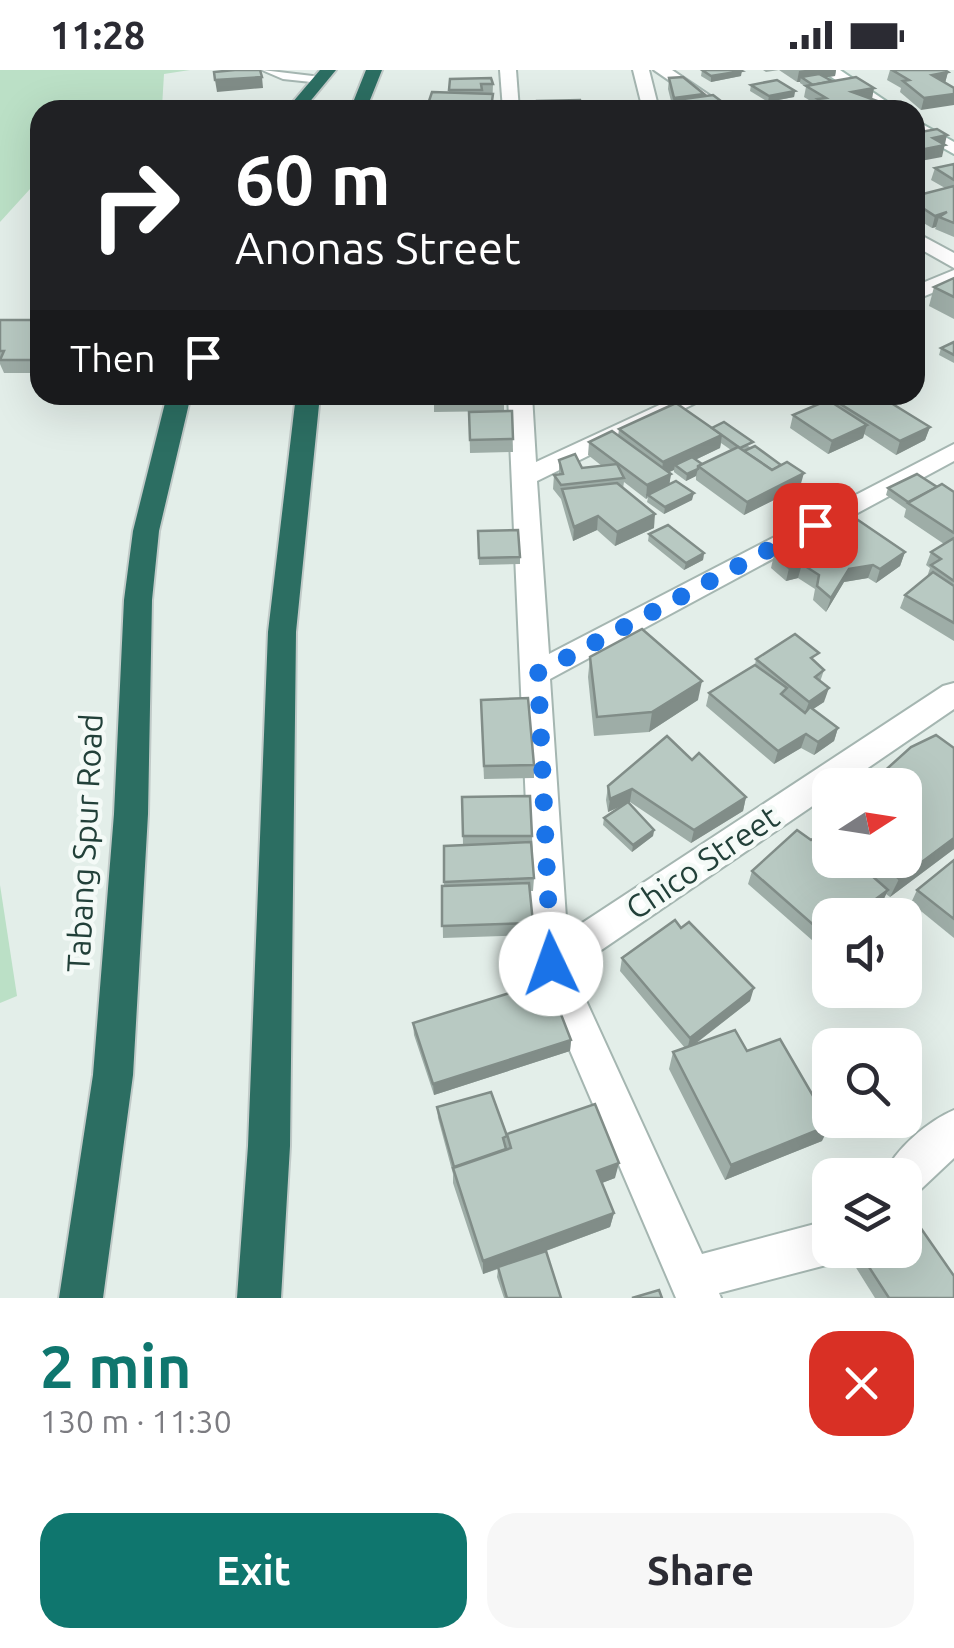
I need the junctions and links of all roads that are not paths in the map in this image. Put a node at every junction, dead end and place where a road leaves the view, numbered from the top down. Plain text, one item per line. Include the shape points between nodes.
1 (268, 70) edge
2 (374, 70) edge
3 (508, 70) edge
4 (641, 70) edge
5 (662, 70) edge
6 (829, 70) edge
7 (325, 75) edge
8 (303, 100) edge
9 (362, 100) edge
10 (510, 100) edge
11 (648, 100) edge
12 (707, 100) edge
13 (876, 100) edge
14 (925, 131) edge
15 (952, 147) edge
16 (925, 244) edge
17 (954, 262) edge
18 (954, 276) edge
19 (925, 289) edge
20 (177, 405) edge
21 (307, 405) edge
22 (521, 405) edge
23 (679, 405) edge
24 (954, 451) edge
25 (525, 477) junction
26 (538, 673) junction
27 (954, 694) edge
28 (551, 964) junction
29 (954, 1130) edge
30 (922, 1159) edge
31 (812, 1248) edge
32 (695, 1288) edge
33 (81, 1298) edge
34 (259, 1298) edge

1 - 7 lane
2 - 9 highway
3 - 10 street
4 - 11 street
5 - 12 street
6 - 13 street
7 - 8 highway
14 - 15 street
16 - 17 street
18 - 19 street
20 - 33 highway, Tabang Spur Road via 146,531 138,600 113,1076
21 - 34 highway via 282,632
22 - 25 street
23 - 25 street
24 - 26 street
25 - 26 street
26 - 28 street
27 - 28 street, Chico Street
28 - 32 street
29 - 30 street
31 - 32 street

